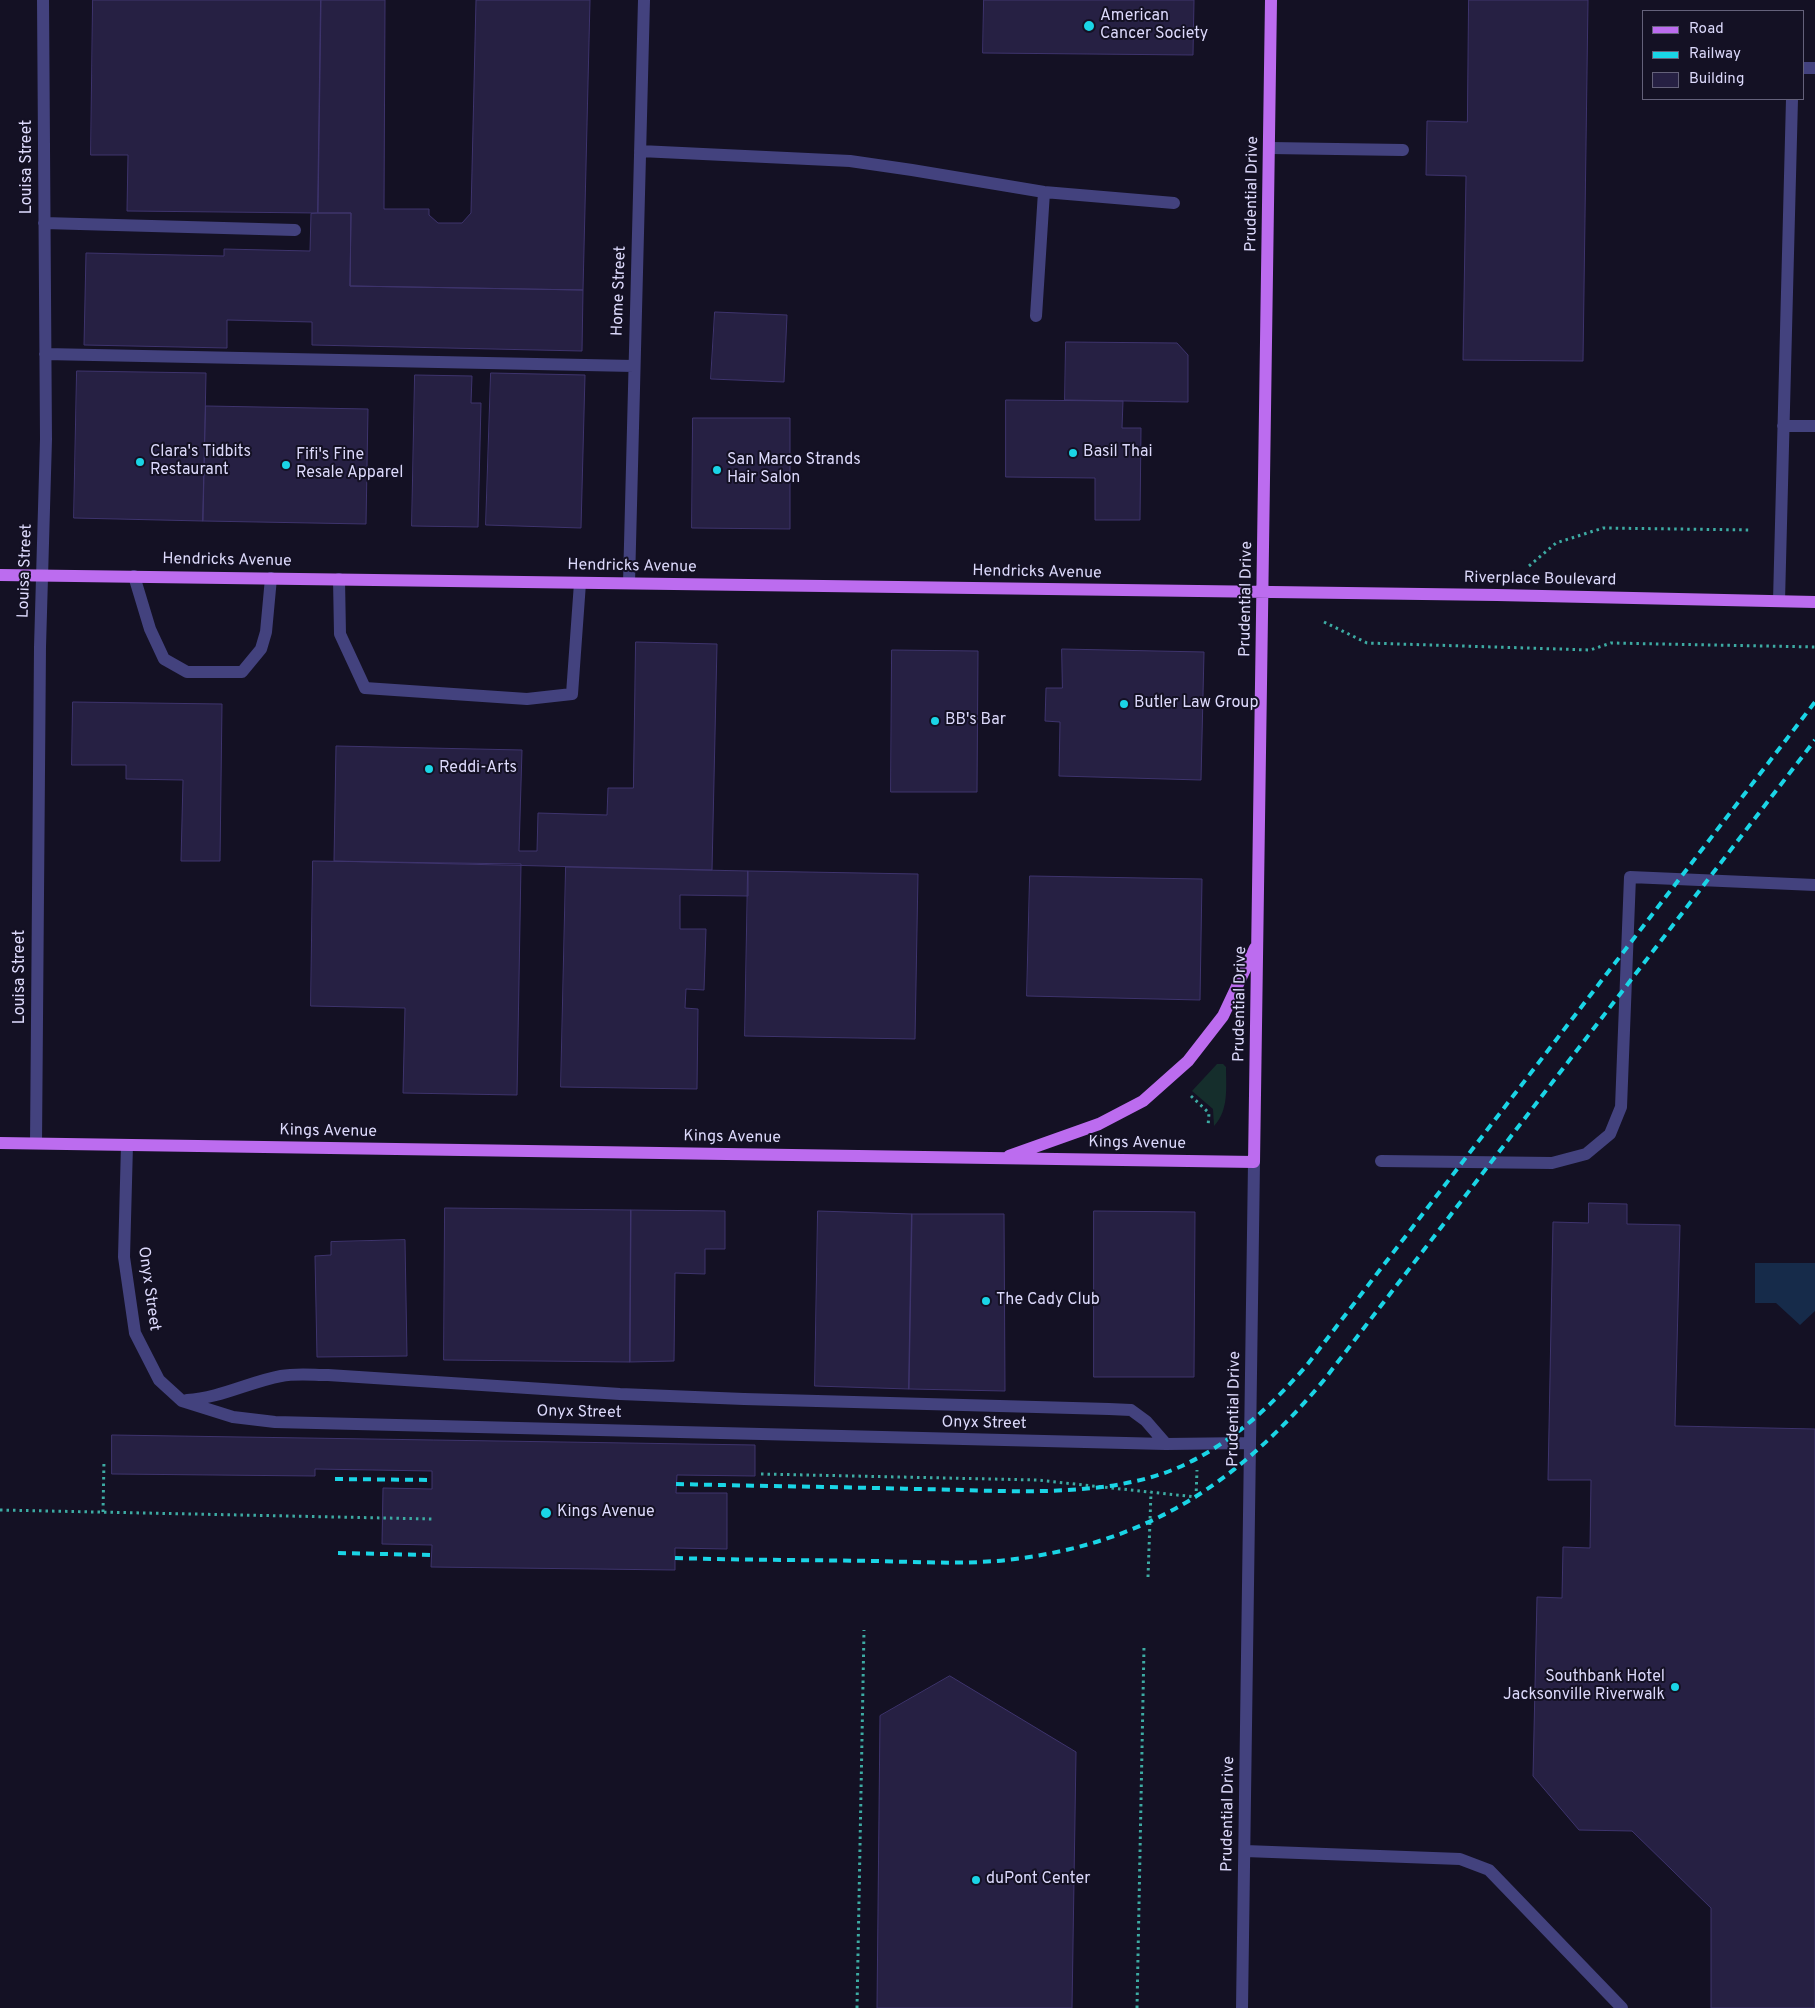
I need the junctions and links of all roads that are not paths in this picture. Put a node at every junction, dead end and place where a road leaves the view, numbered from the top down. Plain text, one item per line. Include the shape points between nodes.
1 (43, 0) edge
2 (644, 0) edge
3 (1271, 0) edge
4 (1792, 100) edge
5 (1270, 148) junction
6 (1403, 150) dead end
7 (640, 151) junction
8 (1044, 192) junction
9 (1174, 203) dead end
10 (44, 223) junction
11 (295, 230) dead end
12 (1036, 316) dead end
13 (45, 354) junction
14 (634, 366) junction
15 (1783, 426) junction
16 (1815, 426) edge
17 (0, 575) edge
18 (42, 576) junction
19 (134, 576) junction
20 (271, 578) junction
21 (339, 579) junction
22 (580, 583) junction
23 (629, 583) junction
24 (1264, 593) junction
25 (1779, 601) junction
26 (1815, 602) edge
27 (1815, 885) edge
28 (1258, 944) junction
29 (0, 1143) edge
30 (36, 1144) junction
31 (127, 1145) junction
32 (998, 1159) junction
33 (1382, 1161) dead end
34 (1254, 1162) junction
35 (182, 1401) junction
36 (1250, 1443) junction
37 (1166, 1444) junction
38 (1244, 1851) junction
39 (1242, 2008) edge
40 (1622, 2008) edge

1 - 10 street, Louisa Street
2 - 7 street, Home Street
3 - 5 main road, Prudential Drive
4 - 15 street
5 - 6 street
5 - 24 main road, Prudential Drive
7 - 8 street via 850,161
7 - 14 street, Home Street
8 - 9 street
8 - 12 street
10 - 11 street
10 - 13 street, Louisa Street
13 - 14 street
13 - 18 street, Louisa Street
14 - 23 street, Home Street
15 - 16 street
15 - 25 street
17 - 18 main road, Hendricks Avenue
18 - 19 main road, Hendricks Avenue
18 - 30 street, Louisa Street
19 - 20 main road, Hendricks Avenue
19 - 20 street via 150,629 164,659 187,672 216,673 242,672 261,649 266,632
20 - 21 main road, Hendricks Avenue
21 - 22 main road, Hendricks Avenue
21 - 22 street via 340,634 365,688 527,699 572,694
22 - 23 main road, Hendricks Avenue
23 - 24 main road, Hendricks Avenue
24 - 25 main road, Riverplace Boulevard
24 - 28 main road, Prudential Drive
25 - 26 main road, Riverplace Boulevard
27 - 33 street via 1630,876 1621,1107 1610,1134 1586,1154 1552,1163
28 - 32 main road via 1223,1016 1188,1061 1143,1101 1099,1124
28 - 34 main road, Prudential Drive
29 - 30 main road, Kings Avenue
30 - 31 main road, Kings Avenue
31 - 32 main road, Kings Avenue
31 - 35 street, Onyx Street via 124,1257 135,1333 159,1380
32 - 34 main road, Kings Avenue
34 - 36 street, Prudential Drive
35 - 37 street, Onyx Street via 233,1417 274,1422
35 - 37 street via 205,1399 283,1375 328,1375 845,1404 1131,1410 1146,1421
36 - 37 street, Onyx Street
36 - 38 street, Prudential Drive
38 - 39 street, Prudential Drive
38 - 40 street via 1460,1859 1489,1870

